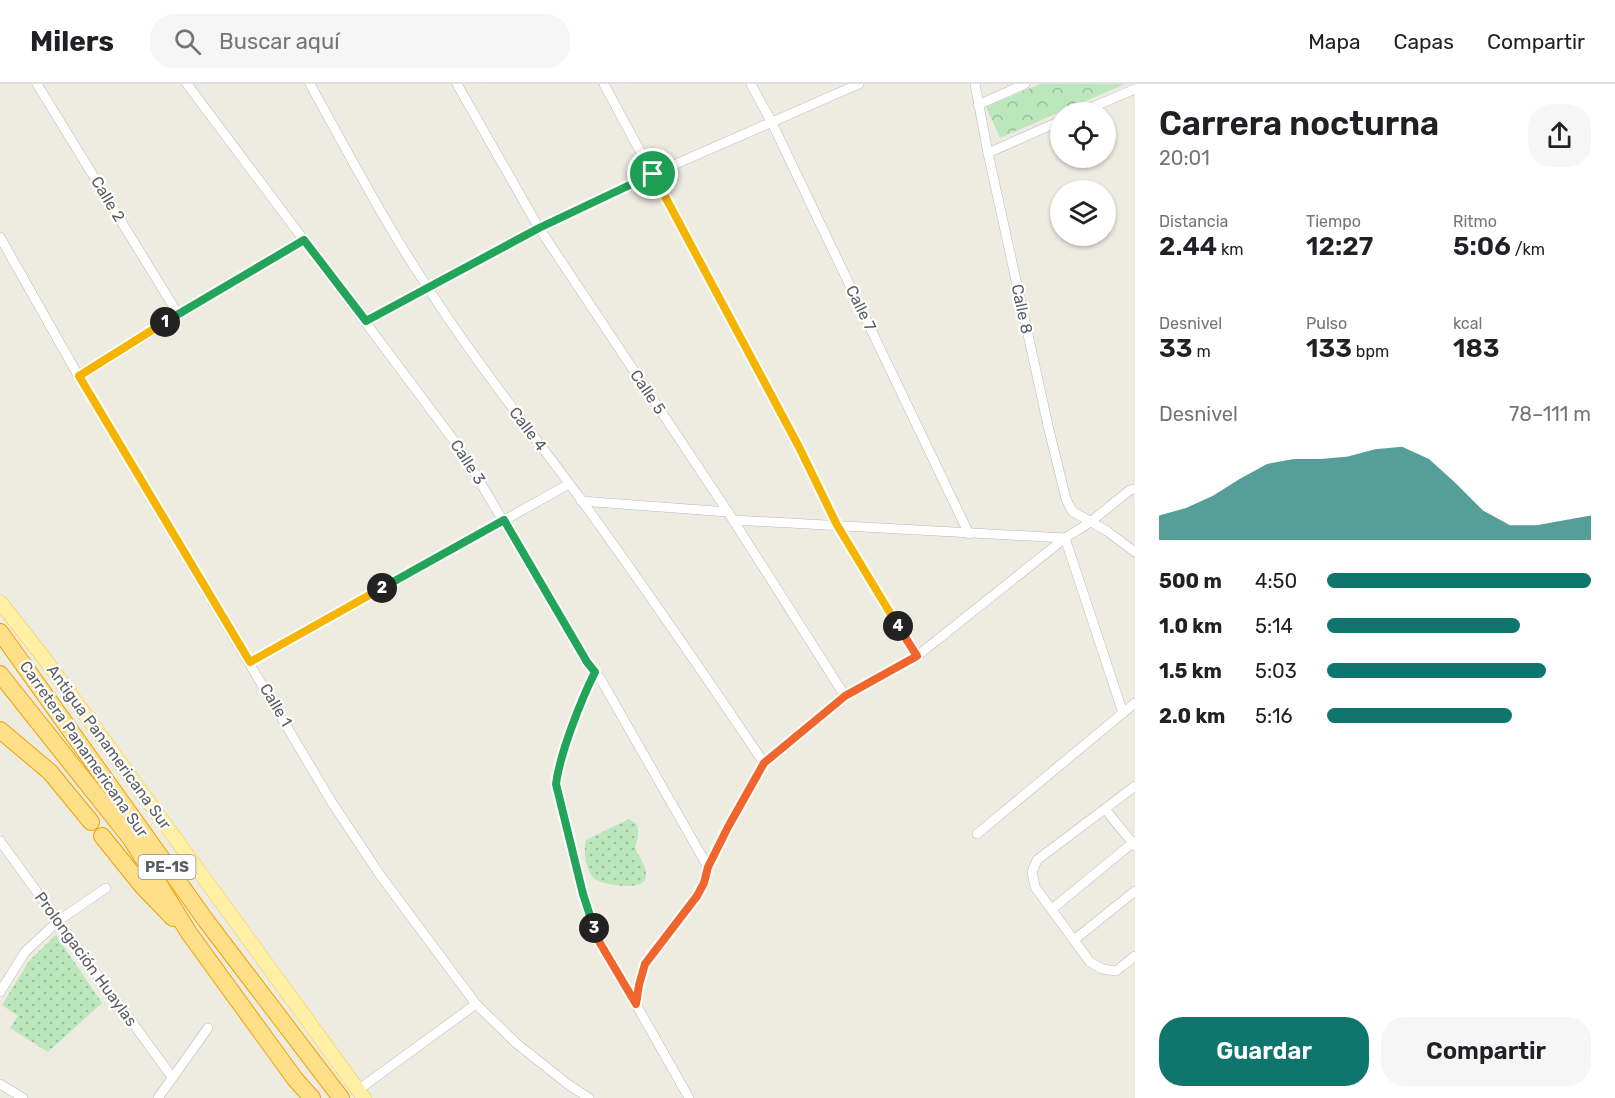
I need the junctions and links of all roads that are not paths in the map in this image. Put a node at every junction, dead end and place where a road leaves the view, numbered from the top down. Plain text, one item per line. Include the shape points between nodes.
1 (37, 84) edge
2 (186, 84) edge
3 (310, 84) edge
4 (457, 84) edge
5 (604, 84) edge
6 (751, 84) edge
7 (859, 84) edge
8 (975, 84) edge
9 (1025, 84) edge
10 (1135, 89) edge
11 (1104, 102) edge
12 (978, 105) junction
13 (772, 123) junction
14 (1050, 126) edge
15 (988, 153) junction
16 (653, 174) junction
17 (539, 228) junction
18 (0, 237) edge
19 (304, 240) junction
20 (428, 288) junction
21 (178, 314) junction
22 (366, 321) junction
23 (79, 376) junction
24 (569, 484) junction
25 (1135, 489) edge
26 (581, 501) junction
27 (731, 516) junction
28 (504, 520) junction
29 (1089, 523) junction
30 (837, 525) junction
31 (969, 534) junction
32 (1065, 538) junction
33 (1135, 552) edge
34 (0, 602) edge
35 (0, 632) edge
36 (917, 656) junction
37 (250, 662) junction
38 (595, 672) junction
39 (0, 674) edge
40 (845, 696) junction
41 (1135, 703) edge
42 (1123, 713) junction
43 (0, 730) edge
44 (764, 763) junction
45 (1135, 786) edge
46 (1105, 809) junction
47 (91, 822) dead end
48 (977, 834) dead end
49 (102, 836) dead end
50 (0, 841) edge
51 (1134, 844) edge
52 (708, 867) junction
53 (105, 888) dead end
54 (1135, 891) edge
55 (1052, 909) junction
56 (58, 921) junction
57 (189, 933) junction
58 (1074, 940) junction
59 (1135, 956) edge
60 (0, 992) edge
61 (476, 1004) junction
62 (636, 1004) junction
63 (208, 1028) dead end
64 (172, 1077) junction
65 (0, 1084) edge
66 (361, 1094) edge
67 (23, 1098) edge
68 (158, 1098) edge
69 (312, 1098) edge
70 (340, 1098) edge
71 (589, 1098) edge
72 (689, 1098) edge

1 - 21 street, Calle 2
2 - 19 street, Calle 3
3 - 20 street, Calle 4
4 - 17 street, Calle 5
5 - 16 street
6 - 13 street, Calle 7
7 - 13 street
8 - 12 street, Calle 8
9 - 12 street
10 - 11 street
12 - 15 street, Calle 8
13 - 16 street
13 - 31 street, Calle 7
14 - 15 street
15 - 29 street, Calle 8 via 1066,499 1072,511
16 - 17 street
16 - 30 street
17 - 20 street
17 - 27 street, Calle 5
18 - 23 street, Calle 1
19 - 21 street
19 - 22 street, Calle 3
20 - 22 street
20 - 24 street, Calle 4
21 - 23 street
22 - 28 street, Calle 3 via 461,450
23 - 37 street, Calle 1
24 - 26 street, Calle 4
24 - 28 street
25 - 29 street
26 - 27 street
26 - 44 street, Calle 4
27 - 30 street
27 - 40 street, Calle 5
28 - 37 street
28 - 38 street, Calle 3
29 - 32 street
29 - 33 street, Calle 8
30 - 31 street
30 - 36 street
31 - 32 street
32 - 36 street
32 - 42 street
34 - 66 main road, Antigua Panamericana Sur
35 - 70 highway, Carretera Panamericana Sur / PE-1S via 207,922
36 - 40 street
37 - 61 street, Calle 1 via 331,801 380,875
38 - 52 street, Calle 3
38 - 62 street via 556,784 597,938
39 - 57 highway, Carretera Panamericana Sur / PE-1S via 131,839
40 - 44 street
41 - 42 street
42 - 48 street
43 - 47 highway via 50,772
44 - 52 street
45 - 46 street
46 - 51 street
46 - 55 street via 1037,860 1032,872 1035,887
49 - 57 highway, Carretera Panamericana Sur / PE-1S via 143,887
50 - 56 street, Prolongación Huaylas
51 - 55 street
52 - 62 street via 697,896 645,964
53 - 56 street
54 - 58 street
55 - 58 street
56 - 60 street via 25,951
56 - 64 street, Prolongación Huaylas
57 - 69 highway, Carretera Panamericana Sur / PE-1S
58 - 59 street via 1090,962 1102,969 1116,971
61 - 66 street
61 - 71 street, Calle 1 via 516,1043
62 - 72 street
63 - 64 street
64 - 68 street
65 - 67 street

